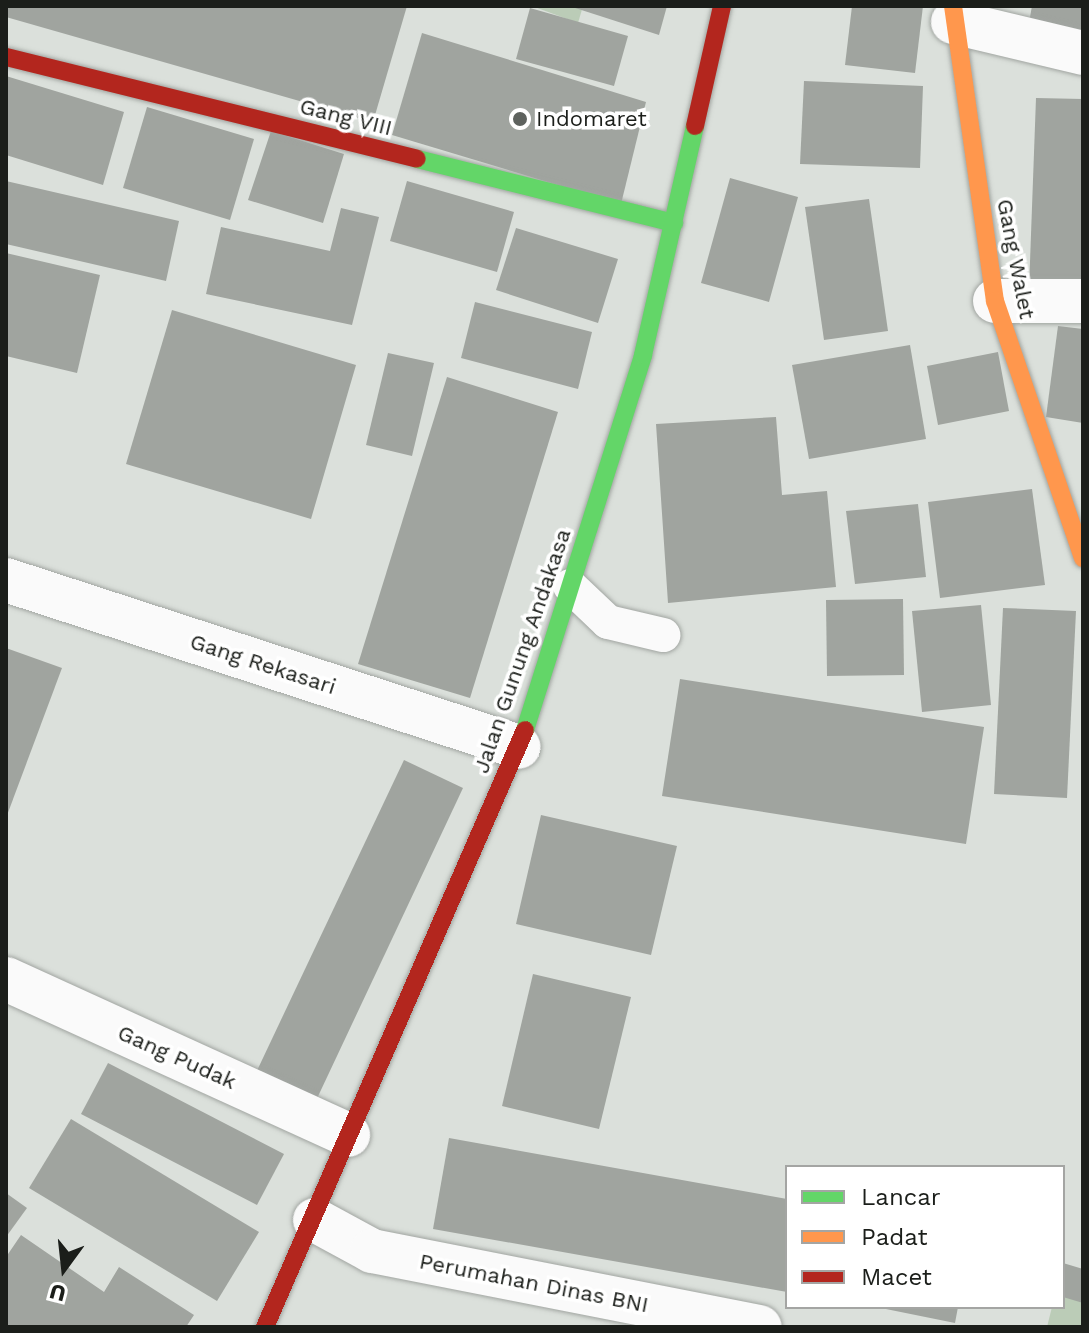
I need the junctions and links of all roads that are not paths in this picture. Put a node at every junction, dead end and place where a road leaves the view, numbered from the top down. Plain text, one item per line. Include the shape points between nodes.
1 (722, 6) edge
2 (953, 14) edge
3 (1083, 53) edge
4 (6, 57) edge
5 (674, 223) junction
6 (995, 301) junction
7 (1083, 301) edge
8 (1083, 558) edge
9 (6, 580) edge
10 (570, 586) junction
11 (663, 635) dead end
12 (519, 747) junction
13 (6, 979) edge
14 (348, 1135) junction
15 (315, 1220) junction
16 (265, 1327) edge
17 (760, 1327) edge

1 - 5 street, Jalan Gunung Andakasa
2 - 3 street
2 - 6 street, Gang Walet
4 - 5 street, Gang VIII
5 - 10 street, Jalan Gunung Andakasa via 643,355
6 - 7 street
6 - 8 street, Gang Walet
9 - 12 street, Gang Rekasari
10 - 11 lane via 608,622
10 - 12 street, Jalan Gunung Andakasa
12 - 14 street, Jalan Gunung Andakasa
13 - 14 street, Gang Pudak
14 - 15 street, Jalan Gunung Andakasa
15 - 16 street, Jalan Gunung Andakasa
15 - 17 street, Perumahan Dinas BNI via 372,1251

